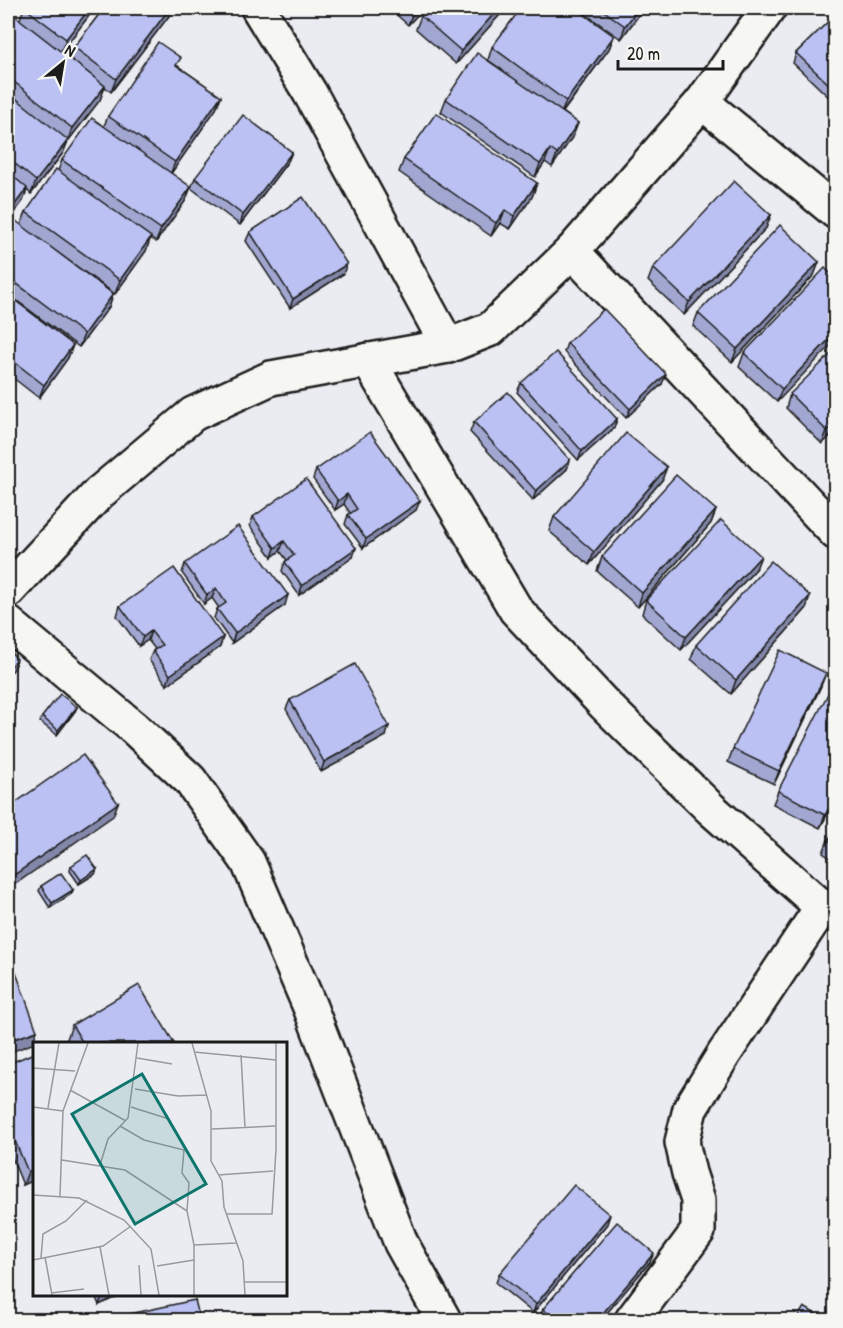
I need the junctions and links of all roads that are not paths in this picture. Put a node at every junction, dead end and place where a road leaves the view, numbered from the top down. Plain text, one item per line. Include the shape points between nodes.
1 (258, 8) edge
2 (769, 8) edge
3 (702, 102) junction
4 (836, 212) edge
5 (572, 251) junction
6 (448, 346) junction
7 (368, 360) junction
8 (836, 533) edge
9 (8, 591) edge
10 (8, 623) edge
11 (444, 1320) edge
12 (632, 1320) edge

1 - 6 street via 310,93
2 - 3 street
3 - 4 street
3 - 5 street
5 - 6 street via 490,329
5 - 8 street
6 - 7 street
7 - 9 street via 271,378 193,414 99,493
7 - 12 street via 516,610 711,809 822,907 690,1109 682,1142 698,1200 698,1231
10 - 11 street via 190,780 248,862 310,1007 401,1243

